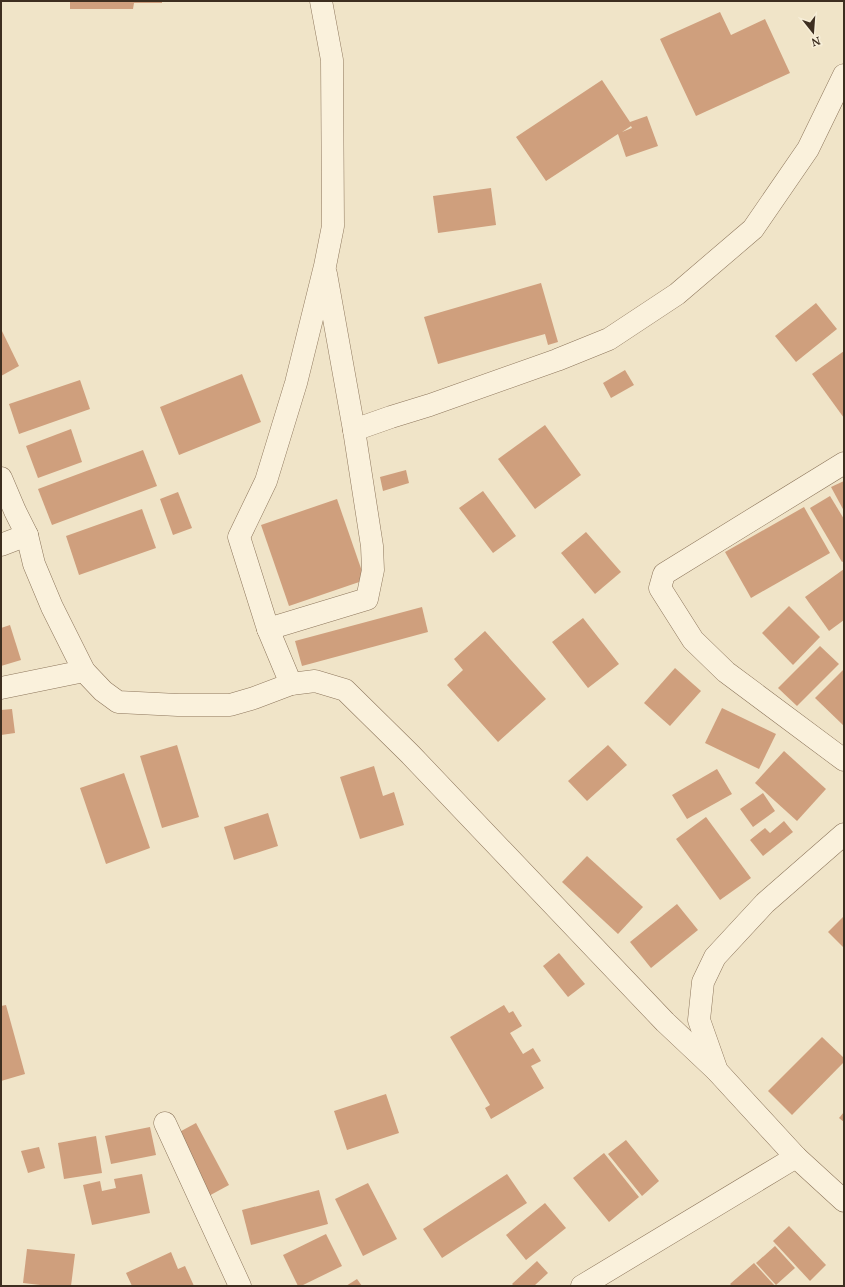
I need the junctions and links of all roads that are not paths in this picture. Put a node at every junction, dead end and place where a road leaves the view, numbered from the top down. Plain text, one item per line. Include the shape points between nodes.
1 (321, 1) edge
2 (844, 75) edge
3 (325, 266) junction
4 (354, 430) junction
5 (844, 463) edge
6 (1, 478) edge
7 (27, 535) junction
8 (1, 545) edge
9 (268, 629) junction
10 (84, 671) junction
11 (291, 684) junction
12 (1, 688) edge
13 (844, 760) edge
14 (844, 834) edge
15 (716, 1071) junction
16 (165, 1123) dead end
17 (796, 1157) junction
18 (844, 1201) edge
19 (240, 1286) edge
20 (582, 1286) edge

1 - 3 street via 332,60 333,226
2 - 4 street via 808,149 753,228 677,294 609,339 557,360
3 - 4 street
3 - 9 street via 296,383 266,481 238,537
4 - 9 street via 372,546 373,570 367,599
5 - 13 street via 664,574 660,588 693,640 726,672
6 - 7 street
7 - 8 street
7 - 10 street via 34,564 49,600
9 - 11 street
10 - 11 street via 118,702 146,704 230,705
10 - 12 street
11 - 15 street via 315,681 345,690 410,754 665,1022
14 - 15 street via 765,903 715,957 703,982 699,1020
15 - 17 street
16 - 19 street
17 - 18 street
17 - 20 street

